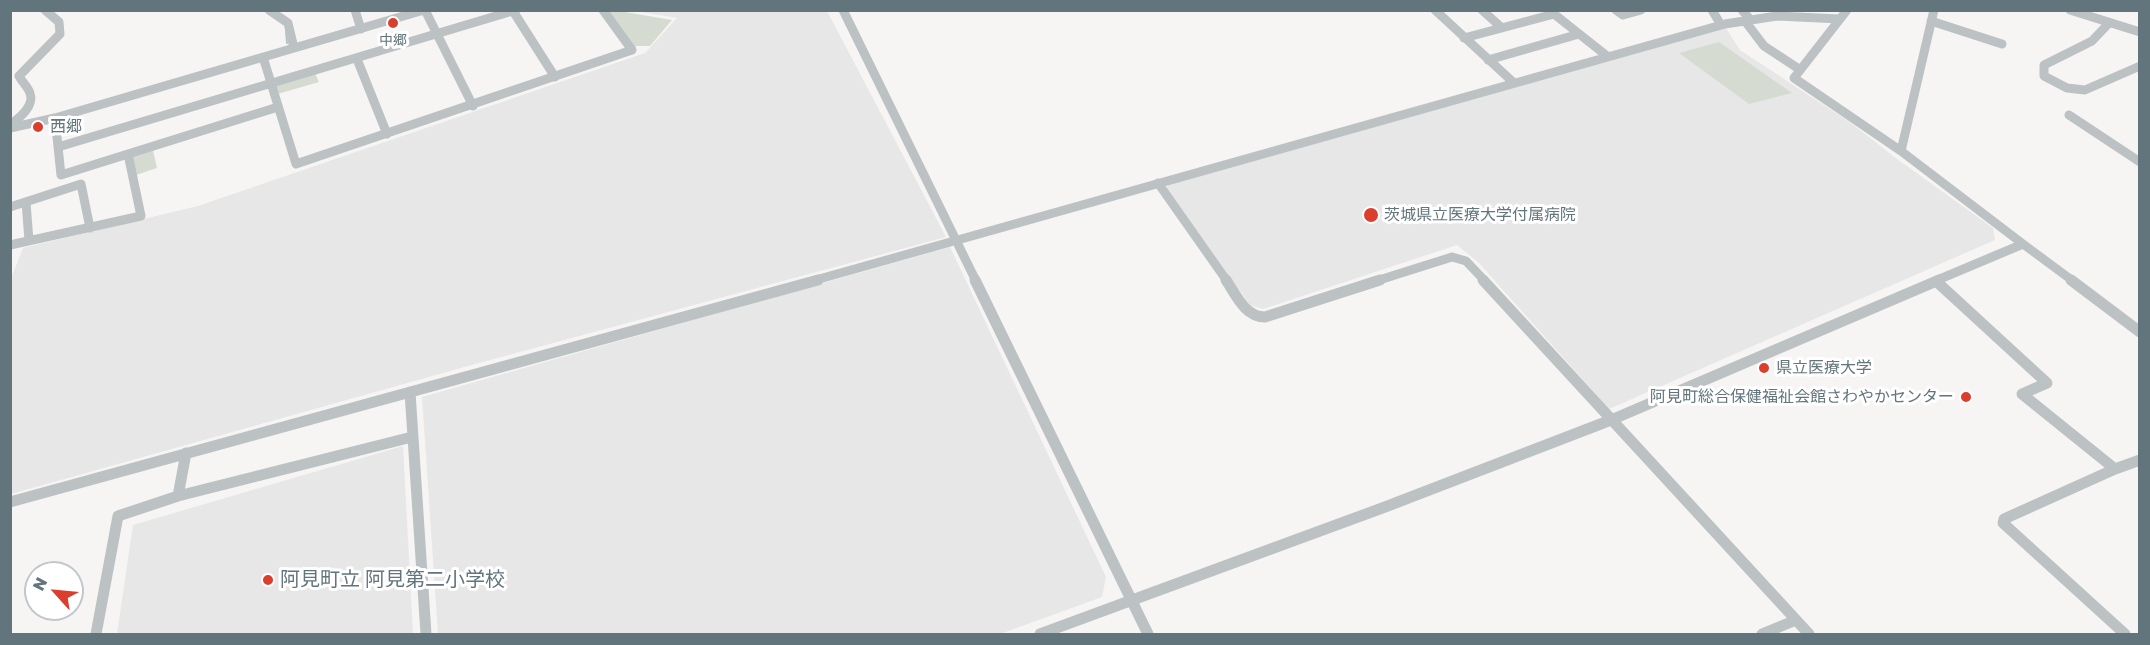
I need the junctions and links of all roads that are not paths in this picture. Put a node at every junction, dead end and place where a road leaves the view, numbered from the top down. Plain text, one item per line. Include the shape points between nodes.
1 (45, 10) edge
2 (269, 10) edge
3 (356, 10) edge
4 (424, 10) edge
5 (603, 10) edge
6 (843, 10) edge
7 (1435, 10) edge
8 (1482, 10) edge
9 (1616, 10) edge
10 (1641, 10) edge
11 (1712, 10) edge
12 (1742, 10) edge
13 (1934, 10) edge
14 (2070, 10) edge
15 (515, 11) edge
16 (1843, 15) edge
17 (1745, 21) junction
18 (1931, 21) junction
19 (2109, 23) junction
20 (1721, 25) junction
21 (1502, 28) junction
22 (361, 29) junction
23 (2139, 32) edge
24 (436, 34) junction
25 (1579, 34) junction
26 (1464, 38) junction
27 (2002, 44) dead end
28 (294, 48) junction
29 (1607, 56) junction
30 (262, 57) junction
31 (357, 59) junction
32 (1488, 60) junction
33 (2139, 66) edge
34 (1799, 69) junction
35 (555, 77) junction
36 (1514, 83) junction
37 (270, 84) junction
38 (473, 106) junction
39 (278, 107) junction
40 (2069, 115) dead end
41 (55, 118) junction
42 (10, 127) edge
43 (387, 134) junction
44 (58, 147) junction
45 (1901, 151) junction
46 (128, 154) junction
47 (2139, 162) edge
48 (1158, 183) junction
49 (26, 202) junction
50 (10, 207) edge
51 (90, 228) junction
52 (955, 239) junction
53 (29, 241) junction
54 (2023, 244) junction
55 (10, 245) edge
56 (1937, 282) junction
57 (2139, 332) edge
58 (410, 392) junction
59 (1611, 420) junction
60 (412, 437) junction
61 (186, 453) junction
62 (2139, 459) edge
63 (2115, 469) junction
64 (178, 495) junction
65 (10, 502) edge
66 (1131, 601) junction
67 (1796, 620) junction
68 (96, 634) edge
69 (426, 634) edge
70 (1040, 634) edge
71 (1148, 634) edge
72 (1762, 634) edge
73 (1809, 634) edge
74 (2125, 634) edge

1 - 42 street via 62,24 62,31 19,76 31,99 23,115
2 - 28 street via 288,23
3 - 22 street
4 - 22 street
4 - 24 street
5 - 35 street via 632,50
6 - 52 street
7 - 26 street
8 - 21 street
9 - 10 street via 1623,15
11 - 20 street
12 - 17 street via 1748,17
13 - 18 street
14 - 19 street
15 - 24 street
15 - 35 street
16 - 17 street via 1787,15
16 - 34 street
17 - 20 street
17 - 34 street via 1764,46
18 - 27 street
18 - 45 street
19 - 23 street
19 - 33 street via 2092,41 2044,65 2044,76 2067,88 2085,90
20 - 29 street
21 - 25 street via 1554,14
21 - 26 street
22 - 28 street
24 - 31 street
24 - 38 street
25 - 29 street
25 - 32 street
26 - 32 street
28 - 30 street
29 - 36 street
30 - 37 street
30 - 41 street
31 - 37 street
31 - 43 street
32 - 36 street
34 - 45 street via 1794,78 1797,82
35 - 38 street
36 - 48 street
37 - 39 street
37 - 44 street
38 - 43 street
39 - 43 street via 296,164
39 - 46 street
40 - 47 street
41 - 42 street
41 - 44 street
44 - 46 street via 61,175
45 - 54 street
46 - 51 street via 141,216
48 - 52 street
48 - 59 street via 1248,312 1256,316 1265,317 1452,257 1461,258
49 - 50 street
49 - 51 street via 81,184
49 - 53 street
51 - 53 street
52 - 58 street
52 - 66 street
53 - 55 street
54 - 56 street
54 - 57 street
56 - 59 street
56 - 63 street via 2046,383 2022,394
58 - 60 street
58 - 61 street
59 - 66 street
59 - 67 street
60 - 64 street
60 - 69 street
61 - 64 street
61 - 65 street
62 - 63 street
63 - 74 street via 2004,519 2003,523
64 - 68 street via 118,516
66 - 70 street
66 - 71 street
67 - 72 street
67 - 73 street

